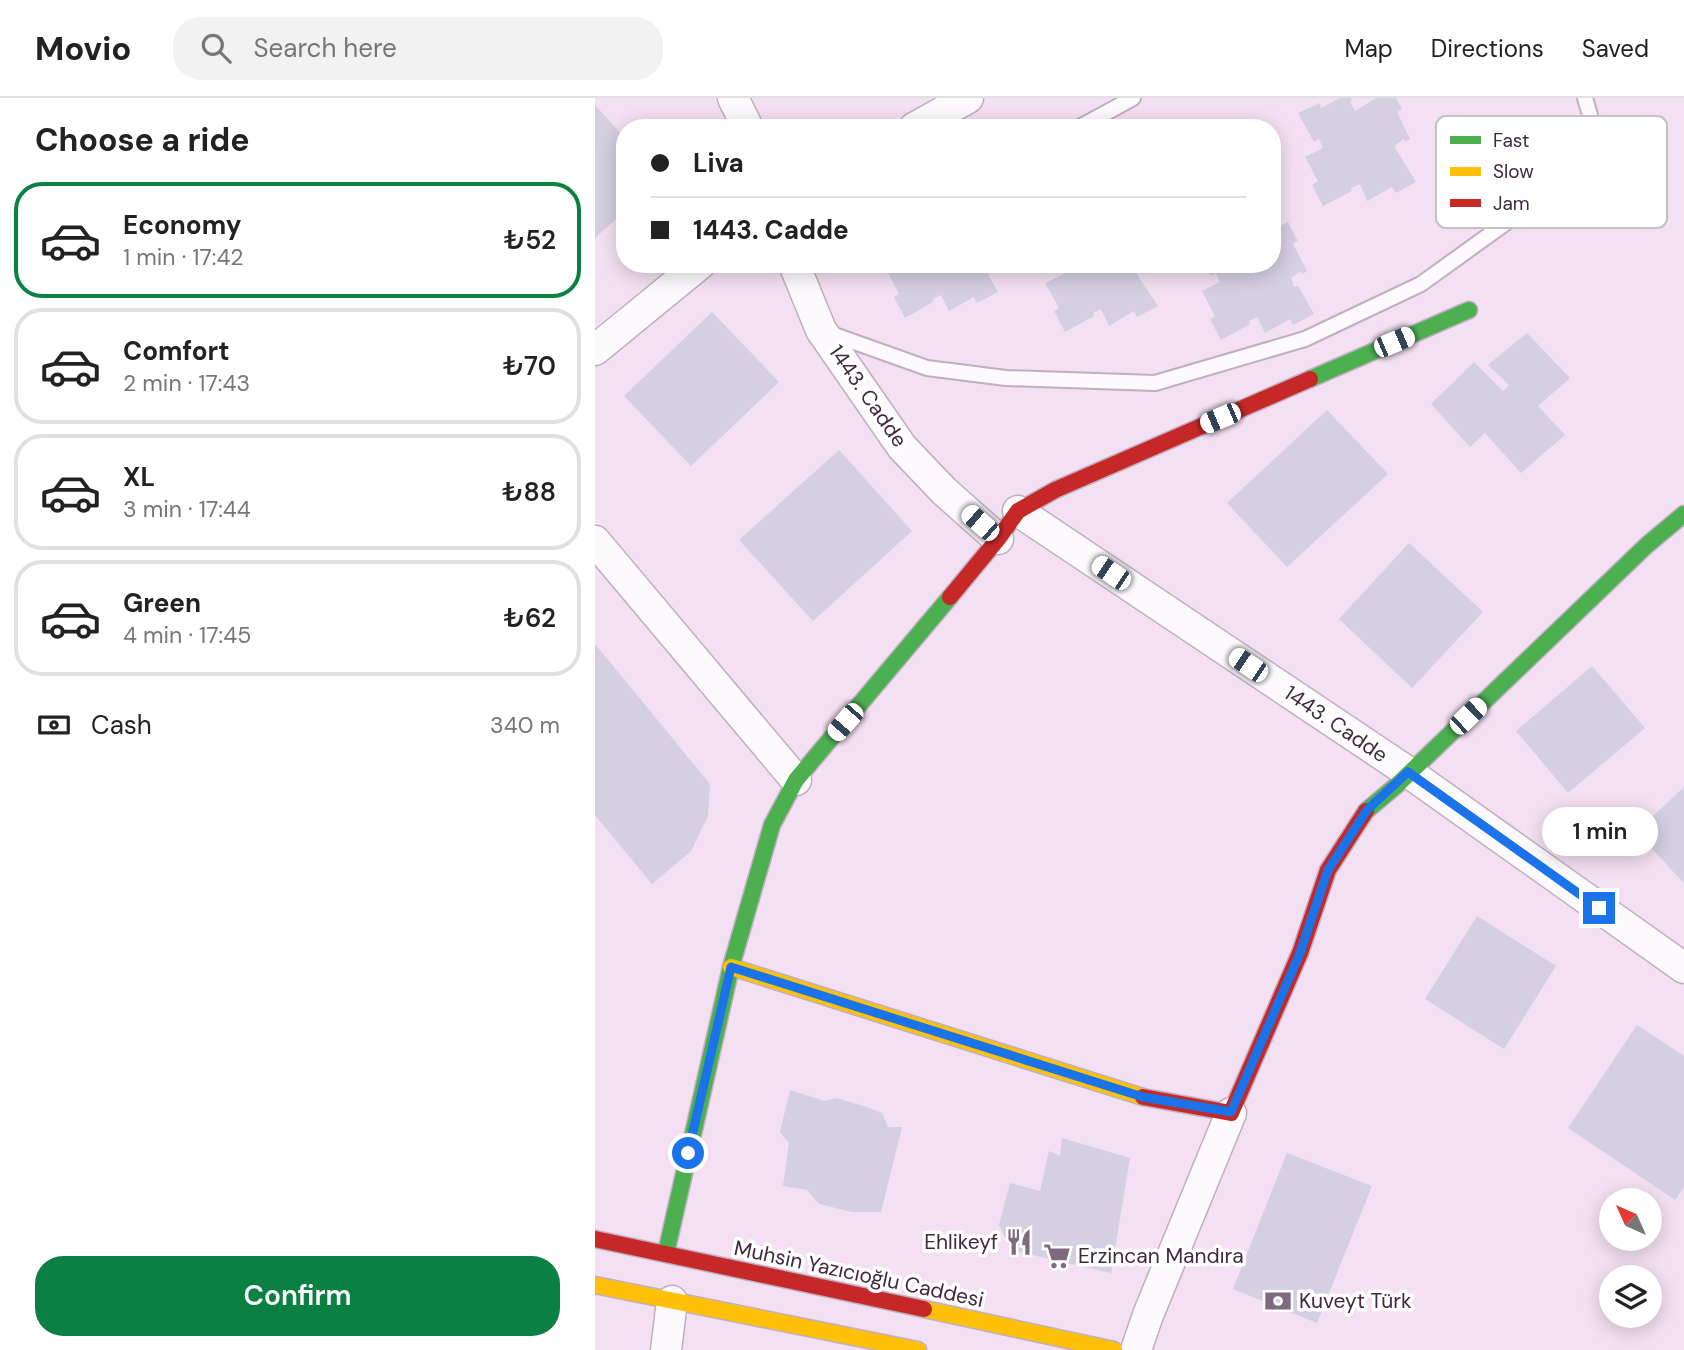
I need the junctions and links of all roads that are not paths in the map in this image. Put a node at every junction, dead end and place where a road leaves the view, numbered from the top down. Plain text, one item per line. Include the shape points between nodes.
1 (733, 98) edge
2 (968, 98) edge
3 (1133, 98) edge
4 (1585, 98) edge
5 (1590, 116) edge
6 (744, 119) edge
7 (930, 119) edge
8 (1094, 119) edge
9 (1499, 228) edge
10 (689, 273) edge
11 (798, 273) edge
12 (1469, 310) dead end
13 (821, 330) junction
14 (595, 350) edge
15 (1018, 511) junction
16 (1684, 514) edge
17 (998, 539) junction
18 (595, 541) edge
19 (1408, 772) junction
20 (796, 780) junction
21 (731, 967) junction
22 (1684, 968) edge
23 (1231, 1112) junction
24 (595, 1238) edge
25 (666, 1253) junction
26 (595, 1285) edge
27 (672, 1301) junction
28 (666, 1350) edge
29 (918, 1350) edge
30 (1114, 1350) edge
31 (1136, 1350) edge

1 - 6 street
2 - 7 street
3 - 8 lane
4 - 5 lane
9 - 13 lane via 1421,284 1304,339 1155,383 1006,378 927,368
10 - 14 street
11 - 13 street, 1443. Cadde
12 - 15 street via 1055,490
13 - 17 street, 1443. Cadde via 902,447
15 - 17 street
15 - 19 street, 1443. Cadde
16 - 19 street
17 - 20 street
18 - 20 street
19 - 22 street, 1443. Cadde
19 - 23 street via 1367,810 1328,870 1300,953
20 - 21 street via 772,824
21 - 23 street via 1143,1097
21 - 25 street via 701,1076
23 - 31 street
24 - 25 street, Muhsin Yazıcıoğlu Caddesi
25 - 30 street, Muhsin Yazıcıoğlu Caddesi
26 - 27 street
27 - 28 street
27 - 29 street

